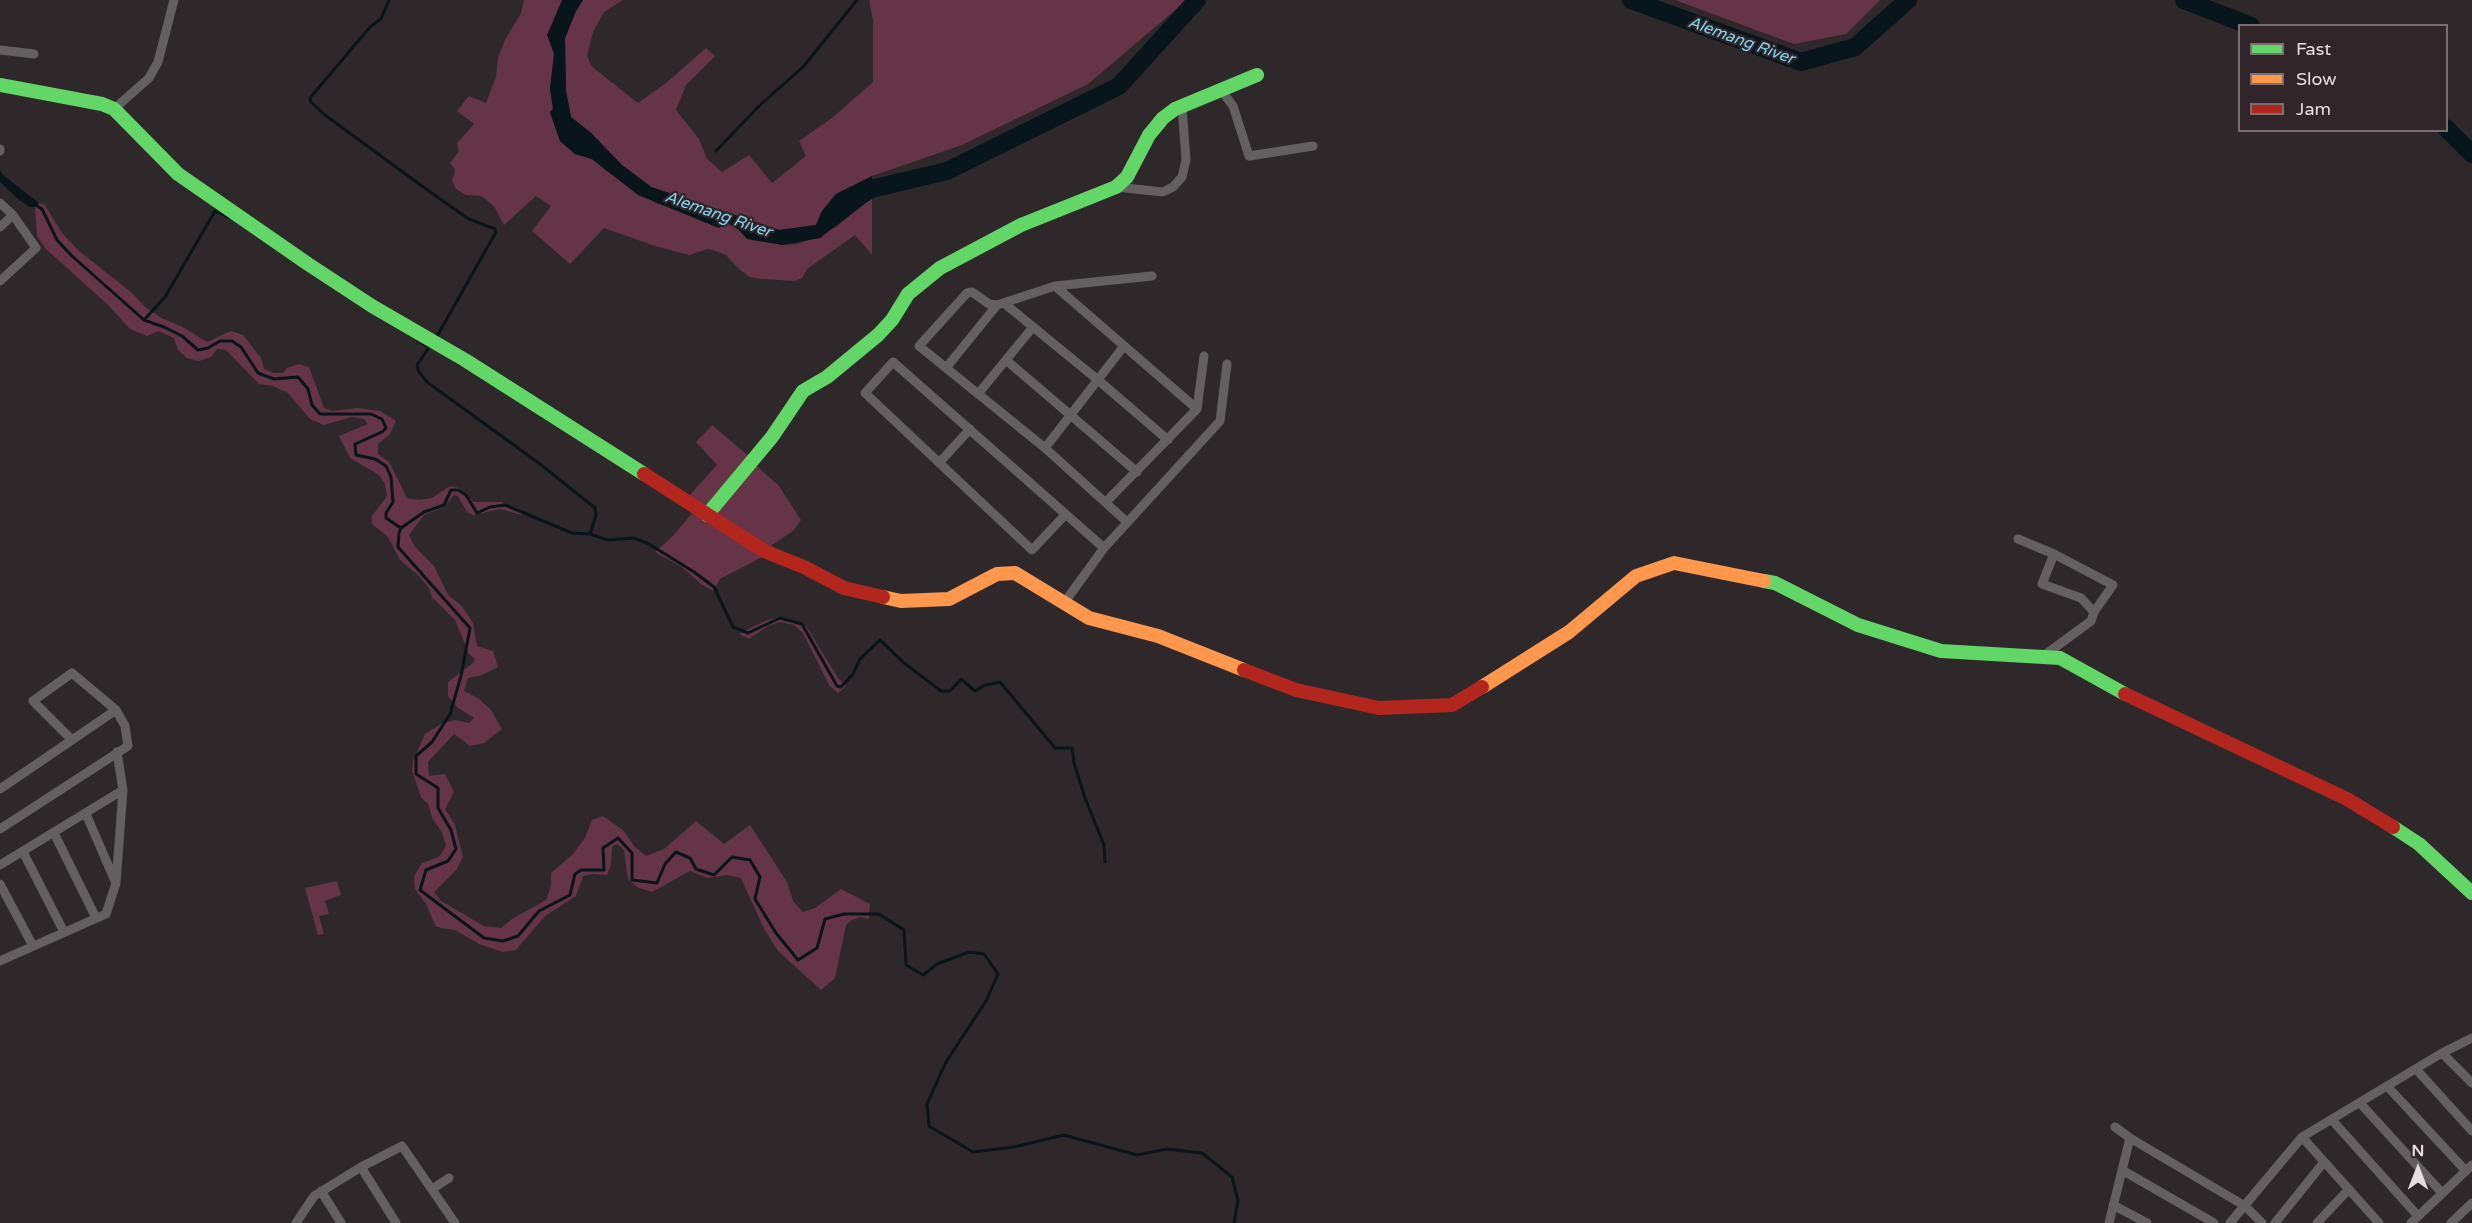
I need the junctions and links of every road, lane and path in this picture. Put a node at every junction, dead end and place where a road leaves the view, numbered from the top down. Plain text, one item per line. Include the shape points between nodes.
1 (174, 0) edge
2 (0, 50) edge
3 (34, 54) dead end
4 (1257, 75) dead end
5 (0, 85) edge
6 (1221, 90) junction
7 (1182, 106) junction
8 (114, 110) junction
9 (1313, 146) dead end
10 (1116, 187) junction
11 (0, 203) edge
12 (13, 215) junction
13 (0, 227) edge
14 (1152, 276) dead end
15 (0, 281) edge
16 (1055, 286) junction
17 (1001, 305) junction
18 (1033, 327) junction
19 (1124, 346) junction
20 (1204, 356) dead end
21 (1006, 360) junction
22 (1227, 364) dead end
23 (946, 368) junction
24 (1098, 380) junction
25 (978, 394) junction
26 (1197, 409) junction
27 (1070, 414) junction
28 (970, 429) junction
29 (1168, 440) junction
30 (1045, 448) junction
31 (939, 463) junction
32 (1137, 472) junction
33 (1106, 502) junction
34 (707, 515) junction
35 (1065, 515) junction
36 (1127, 522) junction
37 (2018, 539) dead end
38 (1104, 548) junction
39 (2054, 554) junction
40 (1064, 603) junction
41 (2094, 612) junction
42 (2042, 657) junction
43 (116, 710) junction
44 (72, 740) junction
45 (117, 752) junction
46 (0, 789) edge
47 (123, 790) junction
48 (86, 814) junction
49 (0, 829) edge
50 (54, 833) junction
51 (23, 852) junction
52 (0, 865) edge
53 (0, 884) edge
54 (116, 884) junction
55 (2472, 893) edge
56 (96, 918) junction
57 (64, 932) junction
58 (33, 946) junction
59 (0, 960) edge
60 (2472, 1038) edge
61 (2442, 1053) junction
62 (2416, 1069) junction
63 (2472, 1083) edge
64 (2387, 1086) junction
65 (2360, 1103) junction
66 (2332, 1120) junction
67 (2115, 1127) dead end
68 (2472, 1131) edge
69 (2302, 1137) junction
70 (2130, 1138) junction
71 (2324, 1162) junction
72 (361, 1167) junction
73 (2469, 1168) edge
74 (2122, 1170) junction
75 (449, 1178) dead end
76 (432, 1189) junction
77 (2349, 1189) junction
78 (321, 1191) junction
79 (2442, 1193) junction
80 (2472, 1203) edge
81 (2113, 1205) junction
82 (2245, 1206) junction
83 (2415, 1220) edge
84 (296, 1223) edge
85 (341, 1223) edge
86 (396, 1223) edge
87 (454, 1223) edge
88 (2109, 1223) edge
89 (2147, 1223) edge
90 (2214, 1223) edge
91 (2230, 1223) edge
92 (2262, 1223) edge
93 (2275, 1223) edge
94 (2317, 1223) edge
95 (2379, 1223) edge
96 (2451, 1223) edge

1 - 8 street via 154,70
2 - 3 street
4 - 6 street
5 - 8 street via 102,104
6 - 7 street
6 - 9 street via 1233,106 1249,156
7 - 10 street via 1157,124 1127,177
7 - 10 street via 1186,160 1182,177 1163,192
8 - 34 street via 178,174 299,258
10 - 34 street via 1021,225 940,268 908,294 878,335 827,377 803,391 772,437
11 - 12 street
12 - 13 street
12 - 15 street via 36,248
14 - 16 street
16 - 17 street
16 - 19 street
17 - 18 street
17 - 23 street
17 - 23 street via 989,304 972,292 967,293 918,346
18 - 21 street
18 - 24 street
19 - 24 street
19 - 26 street
20 - 26 street
21 - 25 street
21 - 27 street
22 - 36 street via 1220,421
23 - 25 street
24 - 27 street
24 - 29 street
25 - 30 street
26 - 29 street
27 - 30 street
27 - 32 street
28 - 31 street
28 - 31 street via 893,362 865,393
28 - 35 street
29 - 32 street
30 - 33 street
31 - 35 street via 1032,550
32 - 33 street
33 - 36 street
34 - 40 street via 764,551 853,591 901,600 949,599 1007,572
35 - 38 street
36 - 38 street
37 - 39 street
38 - 40 street
39 - 41 street via 2042,584 2081,598
39 - 41 street via 2113,585
40 - 42 street via 1089,618 1158,636 1296,690 1379,708 1452,705 1569,632 1636,576 1674,563 1774,583 1858,625 1941,651
41 - 42 street via 2091,621
42 - 55 street via 2060,658 2146,706 2347,799 2419,844
43 - 44 street
43 - 44 street via 72,673 33,701
43 - 45 street via 125,726 128,746
44 - 46 street
45 - 47 street
45 - 49 street
47 - 48 street
47 - 54 street
48 - 50 street
48 - 54 street
50 - 51 street
50 - 56 street
51 - 52 street
51 - 57 street
53 - 58 street
54 - 56 street via 106,914
56 - 57 street
57 - 58 street
58 - 59 street
60 - 61 street
61 - 62 street
61 - 63 street
62 - 64 street
62 - 68 street
64 - 65 street
64 - 73 street
65 - 66 street
65 - 79 street
66 - 69 street
66 - 83 street
67 - 70 street
69 - 71 street
69 - 82 street
70 - 74 street
70 - 82 street
71 - 77 street
71 - 93 street
72 - 76 street via 402,1146
72 - 78 street
72 - 86 street
73 - 79 street
74 - 81 street
74 - 90 street
75 - 76 street
76 - 87 street
77 - 94 street
77 - 95 street
78 - 84 street
78 - 85 street
79 - 83 street
80 - 96 street
81 - 88 street
81 - 89 street
82 - 91 street
82 - 92 street

